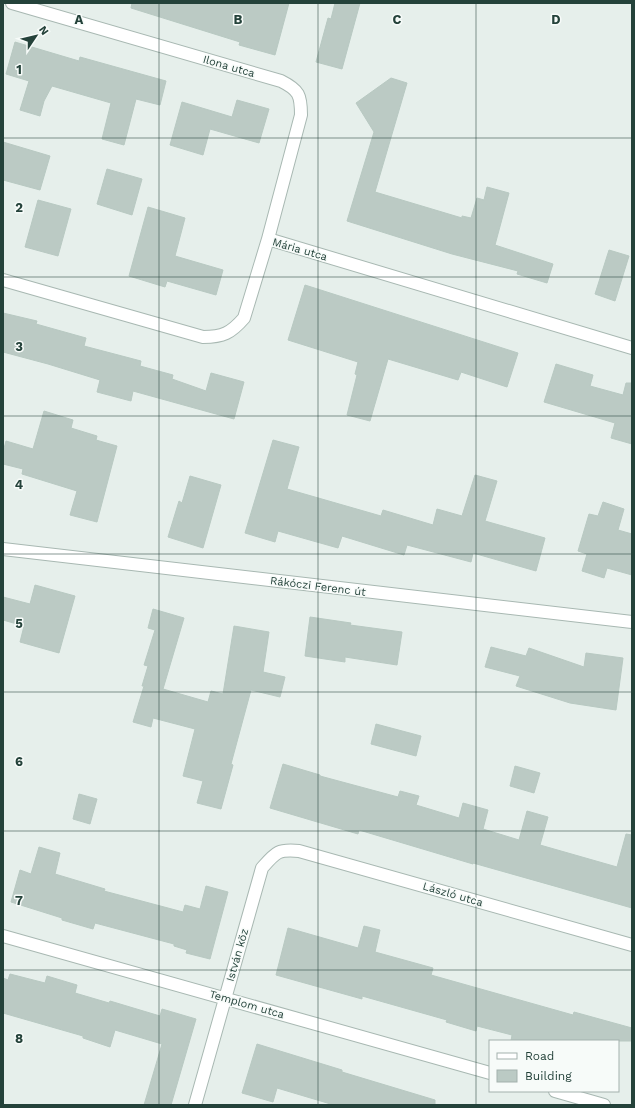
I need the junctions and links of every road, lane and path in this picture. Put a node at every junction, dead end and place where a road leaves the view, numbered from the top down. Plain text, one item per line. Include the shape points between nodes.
1 (12, 3) edge
2 (268, 239) junction
3 (3, 280) edge
4 (632, 348) edge
5 (3, 549) edge
6 (632, 622) edge
7 (274, 855) joint
8 (3, 936) edge
9 (632, 945) edge
10 (224, 998) junction
11 (489, 1073) edge
12 (558, 1092) edge
13 (195, 1105) edge
14 (604, 1105) edge

1 - 2 street, Ilona utca via 281,81 293,87 299,96 301,116
2 - 3 street, Mária utca via 244,318 235,329 215,337 203,338
2 - 4 street, Mária utca
5 - 6 street, Rákóczi Ferenc út
7 - 9 street, László utca via 285,849 299,851
7 - 10 street, István köz via 262,868
8 - 10 street, Templom utca
10 - 11 street, Templom utca
10 - 13 street, István köz
12 - 14 street

